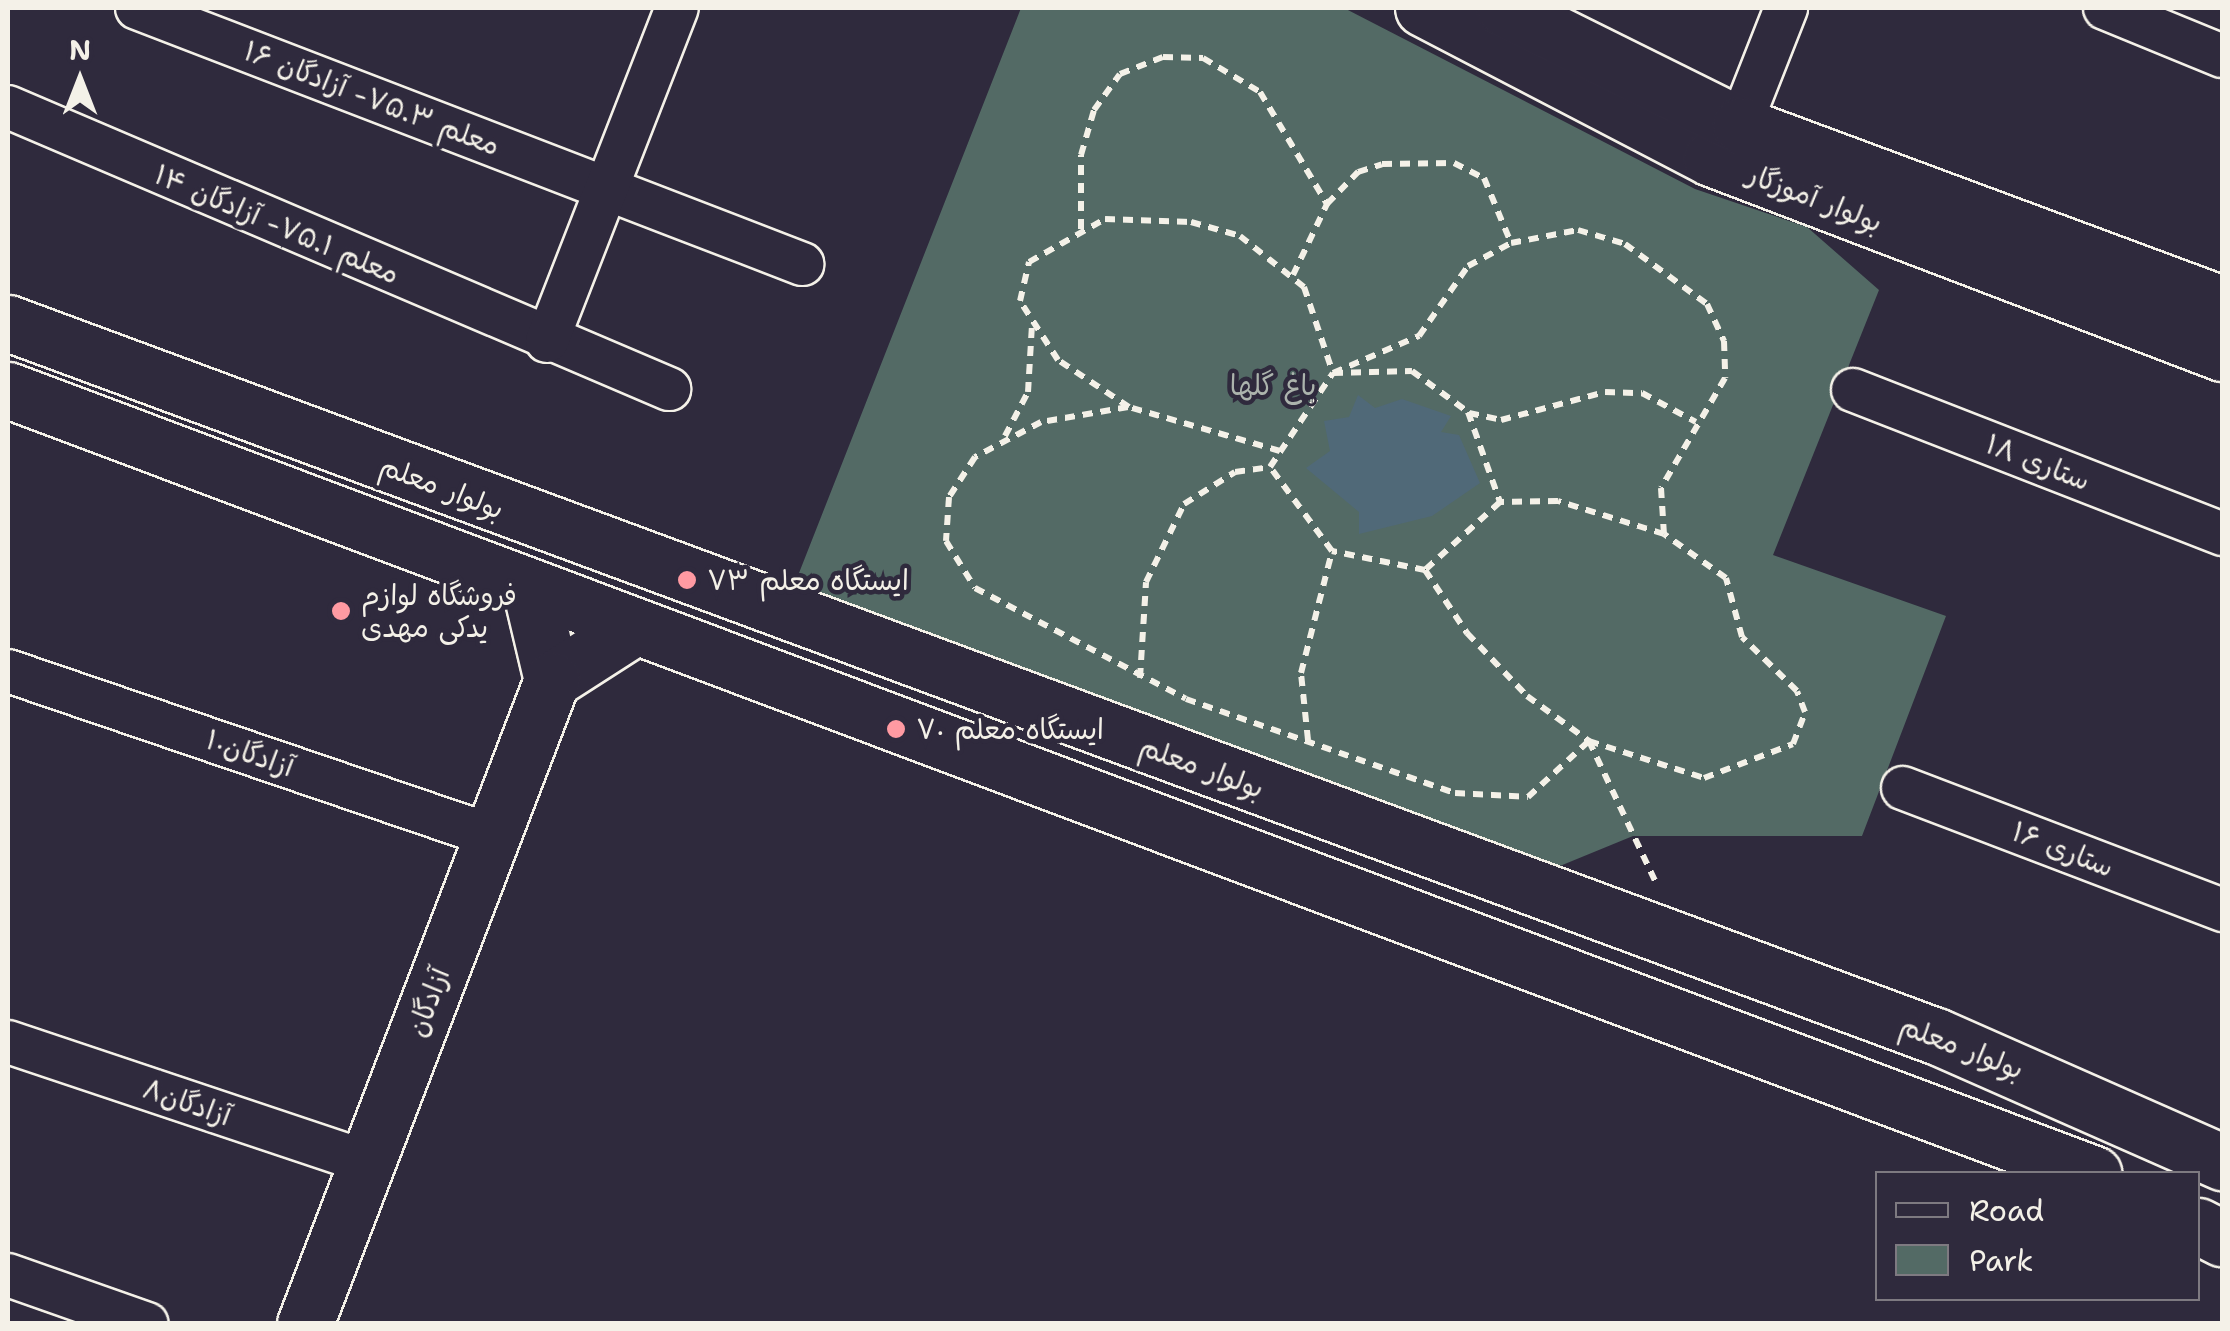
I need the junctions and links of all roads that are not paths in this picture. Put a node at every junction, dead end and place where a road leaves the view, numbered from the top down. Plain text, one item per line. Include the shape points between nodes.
1 (137, 8) edge
2 (677, 8) edge
3 (1423, 8) edge
4 (1504, 8) edge
5 (1786, 8) edge
6 (2106, 8) edge
7 (2222, 56) edge
8 (8, 107) edge
9 (1740, 125) junction
10 (606, 188) junction
11 (802, 264) dead end
12 (2222, 304) edge
13 (8, 323) edge
14 (548, 341) junction
15 (2222, 353) edge
16 (670, 389) dead end
17 (8, 390) edge
18 (1854, 390) dead end
19 (2222, 534) edge
20 (531, 592) junction
21 (630, 630) junction
22 (8, 671) edge
23 (552, 680) junction
24 (1903, 788) dead end
25 (492, 836) junction
26 (2222, 910) edge
27 (8, 1042) edge
28 (367, 1162) junction
29 (2222, 1162) edge
30 (2086, 1171) edge
31 (8, 1274) edge
32 (148, 1324) edge
33 (305, 1324) edge

1 - 10 street, معلم ۷۵.۳- آزادگان ۱۶
2 - 10 street
3 - 15 main road, بولوار آموزگار via 1710,158
4 - 9 main road, بولوار آموزگار
5 - 9 street
6 - 7 street
8 - 14 street, معلم ۷۵.۱- آزادگان ۱۴
9 - 12 main road, بولوار آموزگار
10 - 11 street, معلم ۷۵.۳- آزادگان ۱۶
10 - 14 street
13 - 29 main road, بولوار معلم via 1685,943 2120,1110
14 - 16 street, معلم ۷۵.۱- آزادگان ۱۴
17 - 20 main road
18 - 19 street, ستاری ۱۸
20 - 21 main road
20 - 23 main road
21 - 23 main road
21 - 30 main road
22 - 25 street, آزادگان۱۰
23 - 25 main road, آزادگان
24 - 26 street, ستاری ۱۶
25 - 28 main road, آزادگان
27 - 28 street, آزادگان۸
28 - 33 main road, آزادگان
31 - 32 street

